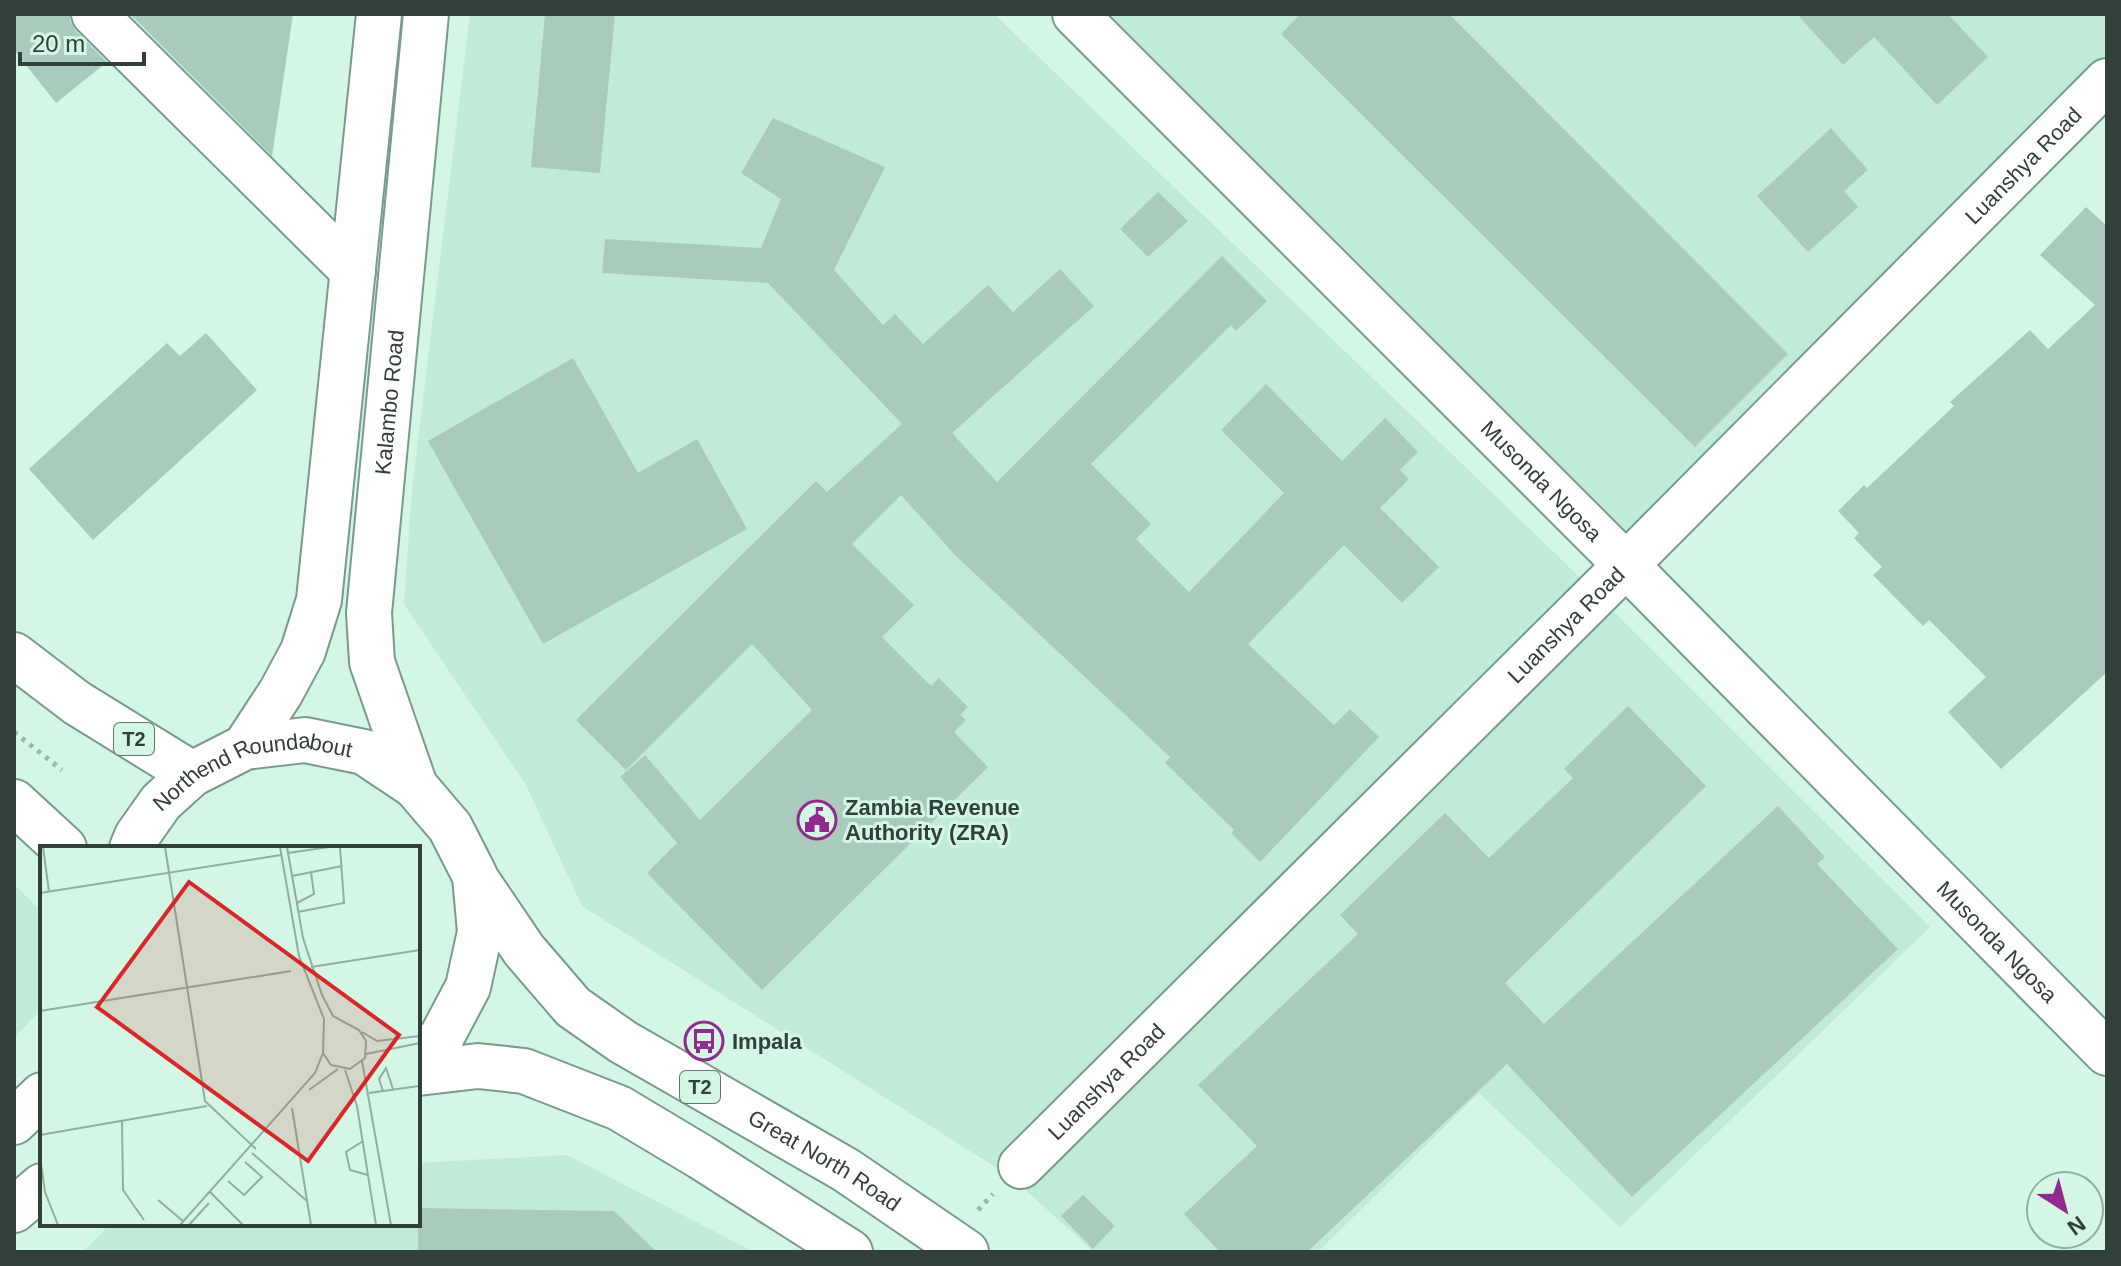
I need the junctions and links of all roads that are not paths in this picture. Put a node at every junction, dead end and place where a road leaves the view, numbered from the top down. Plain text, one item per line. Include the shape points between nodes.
1 (94, 14) edge
2 (379, 14) edge
3 (426, 14) edge
4 (1075, 14) edge
5 (2107, 81) edge
6 (353, 271) junction
7 (1626, 565) junction
8 (14, 655) edge
9 (245, 747) junction
10 (192, 774) junction
11 (415, 786) junction
12 (14, 802) edge
13 (62, 846) edge
14 (133, 846) edge
15 (475, 876) junction
16 (2107, 1053) edge
17 (420, 1057) edge
18 (420, 1073) edge
19 (40, 1097) edge
20 (14, 1122) edge
21 (1021, 1166) road end
22 (40, 1188) edge
23 (14, 1210) edge
24 (958, 1246) edge
25 (850, 1252) edge

1 - 6 main road
2 - 6 main road
3 - 11 main road, Kalambo Road via 369,613 372,662
4 - 7 main road, Musonda Ngosa
5 - 7 main road, Luanshya Road
6 - 9 main road via 319,600 303,651
7 - 16 main road, Musonda Ngosa
7 - 21 main road, Luanshya Road
8 - 10 main road, T2 via 77,703
9 - 10 main road, Northend Roundabout
9 - 11 main road, Northend Roundabout via 305,740 364,752
10 - 14 main road, Northend Roundabout via 161,802
11 - 15 main road, Northend Roundabout via 450,827
12 - 13 main road
15 - 17 main road, Northend Roundabout via 480,932 468,987 441,1038
15 - 24 main road, Great North Road / T2 via 524,950 573,1007 636,1050 846,1170
18 - 25 main road via 478,1066 524,1071 619,1108
19 - 20 main road
22 - 23 main road

